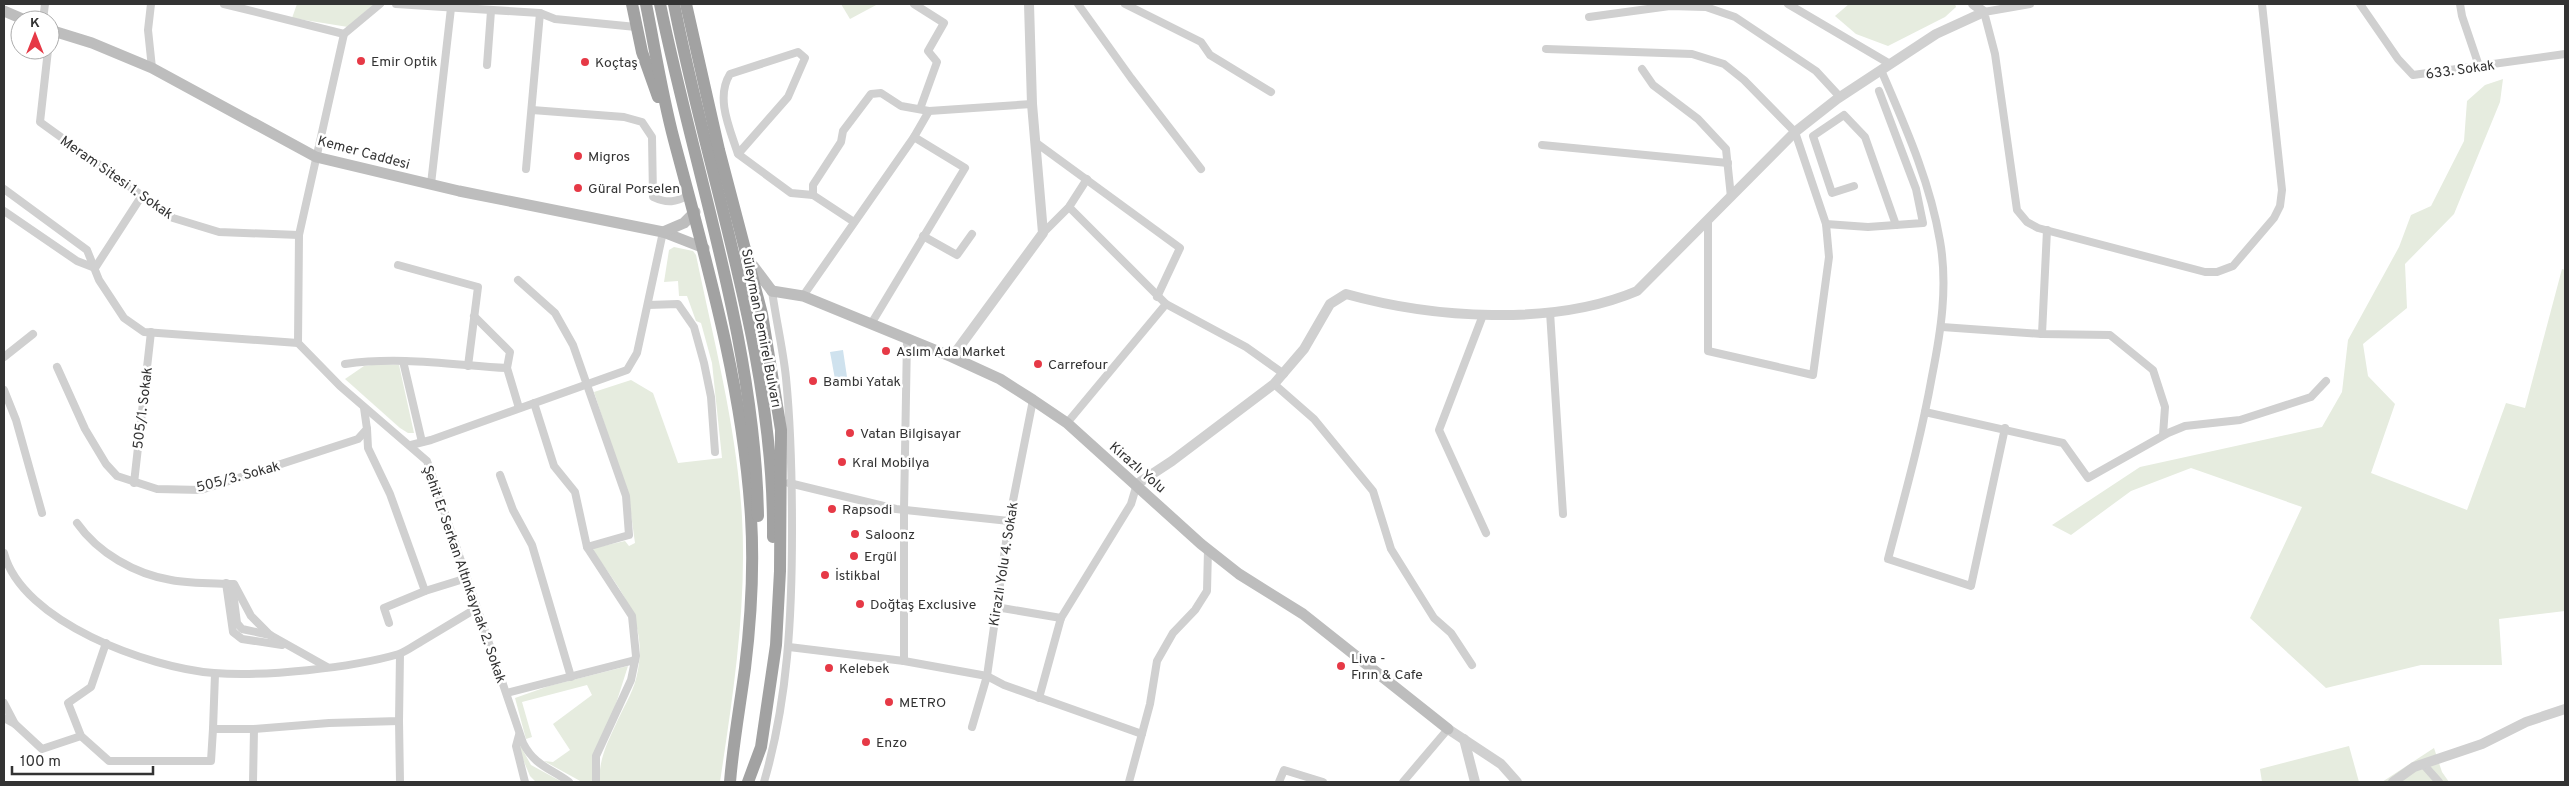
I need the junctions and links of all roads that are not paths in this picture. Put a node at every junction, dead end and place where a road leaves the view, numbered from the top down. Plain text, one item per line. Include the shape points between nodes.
1 (151, 4) edge
2 (224, 4) edge
3 (380, 4) edge
4 (396, 4) edge
5 (632, 4) edge
6 (646, 4) edge
7 (660, 4) edge
8 (674, 4) edge
9 (686, 4) edge
10 (914, 4) edge
11 (1029, 4) edge
12 (1078, 4) edge
13 (1125, 4) edge
14 (1788, 4) edge
15 (1973, 4) edge
16 (2030, 4) edge
17 (2262, 4) edge
18 (2360, 4) edge
19 (2460, 4) edge
20 (450, 8) junction
21 (491, 11) junction
22 (1984, 12) junction
23 (540, 13) junction
24 (1589, 17) dead end
25 (636, 27) junction
26 (344, 34) junction
27 (60, 35) edge
28 (1546, 49) dead end
29 (2565, 54) edge
30 (47, 60) edge
31 (487, 65) dead end
32 (2479, 66) junction
33 (1885, 67) junction
34 (152, 68) junction
35 (1642, 69) dead end
36 (1879, 91) dead end
37 (1271, 92) dead end
38 (1840, 97) junction
39 (1032, 104) junction
40 (920, 109) junction
41 (532, 110) junction
42 (929, 111) junction
43 (1795, 132) junction
44 (914, 137) junction
45 (674, 139) junction
46 (1035, 142) junction
47 (1542, 145) dead end
48 (738, 154) junction
49 (316, 157) junction
50 (1728, 163) junction
51 (526, 169) dead end
52 (1201, 170) dead end
53 (1087, 180) junction
54 (431, 184) junction
55 (1854, 186) dead end
56 (4, 189) edge
57 (690, 195) junction
58 (813, 195) junction
59 (141, 197) junction
60 (1731, 197) junction
61 (1069, 207) junction
62 (4, 211) edge
63 (695, 212) junction
64 (1708, 220) junction
65 (854, 222) junction
66 (1826, 224) junction
67 (1896, 225) junction
68 (2047, 230) junction
69 (663, 232) junction
70 (1044, 233) junction
71 (972, 234) dead end
72 (299, 235) junction
73 (923, 236) junction
74 (704, 248) junction
75 (746, 254) junction
76 (398, 264) dead end
77 (95, 268) junction
78 (518, 280) dead end
79 (772, 291) junction
80 (803, 296) junction
81 (1157, 296) junction
82 (1166, 304) junction
83 (648, 305) junction
84 (1550, 312) junction
85 (762, 314) junction
86 (1483, 315) junction
87 (474, 316) junction
88 (871, 324) junction
89 (1942, 327) junction
90 (151, 332) junction
91 (33, 334) dead end
92 (2042, 334) junction
93 (907, 339) junction
94 (298, 343) junction
95 (4, 357) edge
96 (952, 357) junction
97 (403, 361) junction
98 (345, 364) dead end
99 (468, 366) junction
100 (57, 367) dead end
101 (507, 368) junction
102 (1284, 374) junction
103 (2326, 381) dead end
104 (588, 384) junction
105 (1274, 384) junction
106 (754, 385) junction
107 (4, 390) edge
108 (1033, 400) junction
109 (534, 403) junction
110 (364, 407) junction
111 (519, 408) junction
112 (1925, 412) junction
113 (1067, 424) junction
114 (2005, 428) junction
115 (367, 429) junction
116 (2163, 436) junction
117 (422, 442) junction
118 (411, 445) junction
119 (715, 452) dead end
120 (500, 474) dead end
121 (787, 482) junction
122 (134, 483) junction
123 (1137, 484) junction
124 (904, 508) junction
125 (42, 513) dead end
126 (1563, 514) dead end
127 (1009, 521) junction
128 (77, 523) dead end
129 (1486, 533) dead end
130 (587, 547) junction
131 (1208, 550) junction
132 (4, 553) edge
133 (6, 568) edge
134 (467, 578) junction
135 (229, 584) junction
136 (425, 592) junction
137 (996, 607) junction
138 (477, 608) junction
139 (1061, 618) junction
140 (389, 624) dead end
141 (270, 635) junction
142 (106, 643) junction
143 (289, 646) junction
144 (789, 648) junction
145 (400, 654) junction
146 (635, 660) junction
147 (904, 661) junction
148 (1472, 665) dead end
149 (327, 668) junction
150 (215, 674) junction
151 (987, 676) junction
152 (571, 677) junction
153 (507, 693) junction
154 (1039, 698) junction
155 (4, 703) edge
156 (2565, 709) edge
157 (4, 718) edge
158 (399, 720) junction
159 (15, 724) junction
160 (972, 727) dead end
161 (214, 729) junction
162 (254, 729) junction
163 (1448, 730) junction
164 (1142, 734) junction
165 (519, 735) junction
166 (82, 736) junction
167 (1464, 739) junction
168 (2423, 764) junction
169 (253, 782) edge
170 (400, 782) edge
171 (525, 782) edge
172 (570, 782) edge
173 (596, 782) edge
174 (731, 782) edge
175 (747, 782) edge
176 (764, 782) edge
177 (1129, 782) edge
178 (1279, 782) edge
179 (1323, 782) edge
180 (1403, 782) edge
181 (1475, 782) edge
182 (1517, 782) edge
183 (2393, 782) edge
184 (2439, 782) edge

1 - 34 street via 148,30
2 - 26 street
3 - 26 street
4 - 20 street
5 - 25 highway
6 - 45 highway
7 - 106 highway, Süleyman Demirel Bulvarı via 738,334
8 - 106 highway, Süleyman Demirel Bulvarı via 684,59 741,288
9 - 75 highway
10 - 40 street via 944,23 928,51 937,62
11 - 39 street
12 - 52 street
13 - 37 street via 1201,42 1210,55
14 - 33 street
15 - 22 street
16 - 22 street
17 - 68 street via 2282,190 2274,218 2233,266 2217,272 2205,272
18 - 32 street, 633. Sokak via 2413,75
19 - 32 street
20 - 21 street
20 - 54 street
21 - 23 street
21 - 31 street
22 - 33 street via 1936,34
22 - 68 street via 1995,54 2017,210 2027,222
23 - 25 street via 555,19
23 - 41 street
24 - 38 street via 1670,6 1706,7 1736,17 1816,70
25 - 45 highway
26 - 49 street
27 - 34 main road, Kemer Caddesi via 92,43
28 - 43 street via 1692,54 1709,58 1724,64 1744,80
29 - 32 street, 633. Sokak
30 - 59 street, Meram Sitesi 1. Sokak via 40,122
33 - 38 street
33 - 89 street via 1931,197 1941,242
34 - 49 main road, Kemer Caddesi
35 - 50 street via 1653,85 1698,119 1726,149
36 - 67 street via 1916,190 1923,224
38 - 43 street
39 - 42 street
39 - 46 street
40 - 42 street
40 - 58 street via 901,106 881,93 871,94 843,131 841,142 813,185
41 - 51 street
41 - 57 street via 642,122 652,137 653,197 665,203
42 - 44 street
43 - 60 street
43 - 66 street
44 - 65 street
44 - 73 street via 965,168
45 - 57 highway
46 - 53 street
46 - 70 street
47 - 50 street
48 - 48 street via 788,97 805,58 798,52 730,74 725,82 724,108
48 - 58 street via 791,193
49 - 54 main road, Kemer Caddesi
49 - 72 street
50 - 60 street
53 - 61 street
53 - 81 street via 1180,248
54 - 69 main road, Kemer Caddesi
55 - 67 street via 1832,193 1813,136 1844,114 1865,137
56 - 77 street via 87,250
57 - 63 highway
58 - 65 street
59 - 72 street, Meram Sitesi 1. Sokak via 174,218 219,232
59 - 77 street
60 - 64 street
61 - 70 street
61 - 81 street
62 - 77 street via 77,261
63 - 69 main road via 684,223
63 - 74 highway
64 - 66 street via 1708,351 1813,375 1829,257
64 - 84 street via 1637,291 1610,302
65 - 80 street
66 - 67 street
68 - 92 street
69 - 74 main road, Kemer Caddesi
69 - 83 street
70 - 96 street
71 - 73 street via 957,255
72 - 94 street
73 - 88 street
74 - 174 highway via 735,391 751,518 750,608
75 - 79 main road
75 - 85 highway
76 - 87 street via 478,287
77 - 90 street via 99,280 124,318 144,332
78 - 104 street via 555,313 573,345
79 - 80 main road, Kirazlı Yolu
79 - 85 main road via 762,301
79 - 121 street via 785,375
80 - 88 main road, Kirazlı Yolu
81 - 82 street
82 - 102 street via 1246,347
82 - 113 street
83 - 104 street via 637,353 627,370
83 - 119 street via 678,304 694,327 711,397
84 - 86 street
84 - 126 street
85 - 121 highway
86 - 102 street via 1433,313 1346,294 1330,304
86 - 129 street via 1439,430
87 - 99 street
87 - 101 street via 510,352
88 - 93 main road, Kirazlı Yolu
89 - 92 street
89 - 112 street
90 - 94 street
90 - 122 street, 505/1. Sokak
91 - 95 street
92 - 116 street via 2110,335 2153,370 2165,407
93 - 96 main road, Kirazlı Yolu
93 - 124 street
94 - 110 street, Şehit Er Serkan Altınkaynak 2. Sokak
96 - 108 main road, Kirazlı Yolu via 1000,379
97 - 98 street
97 - 99 street
97 - 117 street
99 - 101 street
100 - 122 street, 505/3. Sokak via 85,429 106,464 117,476
101 - 111 street
102 - 105 street
103 - 116 street via 2311,397 2240,420 2185,426
104 - 109 street
104 - 130 street via 626,496 629,535
105 - 123 street
105 - 148 street via 1314,419 1373,491 1391,550 1434,618 1451,633
106 - 174 highway, Süleyman Demirel Bulvarı via 758,575 749,681
106 - 175 highway, Süleyman Demirel Bulvarı via 770,478 772,570 764,678
107 - 125 street via 16,420
108 - 113 main road, Kirazlı Yolu
108 - 127 street, Kirazlı Yolu 4. Sokak
109 - 111 street
109 - 130 street via 554,466 575,492
110 - 115 street
110 - 118 street, Şehit Er Serkan Altınkaynak 2. Sokak
111 - 117 street
112 - 114 street
112 - 114 street via 1888,559 1971,586
113 - 123 main road, Kirazlı Yolu
114 - 116 street via 2063,443 2088,478
115 - 122 street, 505/3. Sokak via 358,439 201,490 157,489
115 - 136 street via 368,448 390,494
117 - 118 street
118 - 134 street, Şehit Er Serkan Altınkaynak 2. Sokak via 427,461
120 - 152 street via 513,510 532,545
121 - 124 street via 896,509
121 - 144 street
121 - 175 highway via 776,644 761,747
123 - 131 main road, Kirazlı Yolu
123 - 139 street via 1131,504
124 - 127 street
124 - 147 street
127 - 137 street, Kirazlı Yolu 4. Sokak
128 - 135 street via 87,537 107,554 142,572 172,580
130 - 146 street via 632,616
131 - 163 main road, Kirazlı Yolu via 1239,574 1303,614
131 - 164 street via 1207,590 1195,610 1174,633 1158,661
132 - 133 street
133 - 142 street via 32,597 65,622
134 - 136 street
134 - 138 street, Şehit Er Serkan Altınkaynak 2. Sokak
135 - 141 street via 234,584 251,616
135 - 141 street via 242,629
135 - 143 street via 232,626 238,636
136 - 140 street via 384,608
137 - 139 street
137 - 151 street, Kirazlı Yolu 4. Sokak
138 - 145 street
138 - 153 street, Şehit Er Serkan Altınkaynak 2. Sokak
139 - 154 street
141 - 143 street
142 - 150 street via 164,664
142 - 166 street via 91,687 68,703
143 - 149 street
144 - 147 street
144 - 176 street via 778,722
145 - 149 street
145 - 158 street
146 - 152 street
146 - 173 street via 631,680 596,756
147 - 151 street
149 - 150 street
150 - 161 street
151 - 154 street
151 - 160 street, Kirazlı Yolu 4. Sokak
152 - 153 street
153 - 165 street, Şehit Er Serkan Altınkaynak 2. Sokak
154 - 164 street
155 - 159 street
156 - 168 street via 2526,722 2482,744
157 - 159 street
158 - 162 street
158 - 170 street
159 - 166 street via 42,749
161 - 162 street
161 - 166 street via 211,762 109,761
162 - 169 street
163 - 167 street
163 - 180 street
164 - 177 street
165 - 171 street via 516,746
165 - 172 street, Şehit Er Serkan Altınkaynak 2. Sokak via 529,754 545,769
167 - 181 street
167 - 182 street via 1501,764
168 - 183 street
168 - 184 street
178 - 179 street via 1284,770

